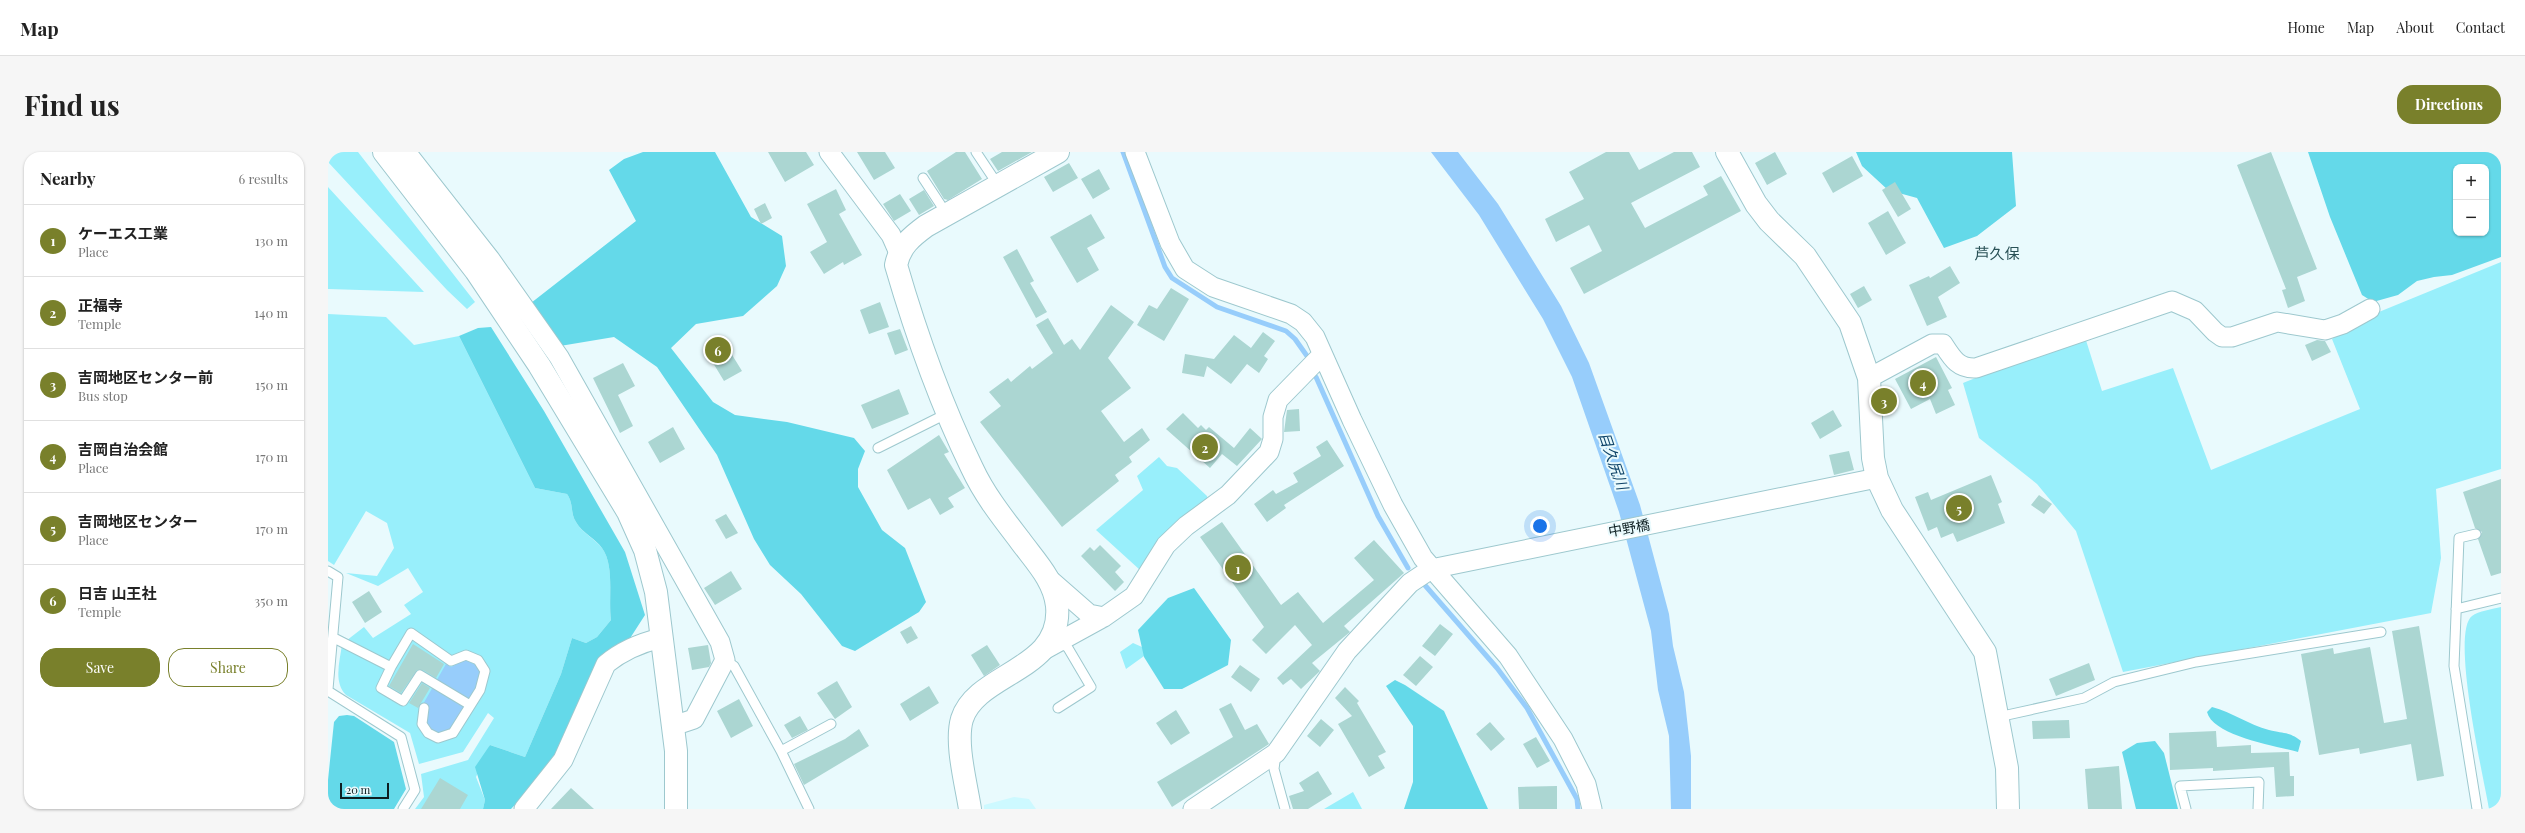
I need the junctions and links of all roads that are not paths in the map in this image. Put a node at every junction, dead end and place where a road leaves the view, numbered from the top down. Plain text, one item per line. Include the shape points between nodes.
1 (384, 152) edge
2 (406, 152) edge
3 (829, 152) edge
4 (976, 152) edge
5 (1058, 152) edge
6 (1135, 152) edge
7 (1733, 154) edge
8 (923, 178) dead end
9 (998, 185) junction
10 (946, 213) junction
11 (899, 253) junction
12 (2370, 309) dead end
13 (1322, 355) junction
14 (1869, 378) junction
15 (948, 413) junction
16 (584, 423) junction
17 (878, 448) dead end
18 (1877, 478) junction
19 (2476, 534) dead end
20 (1431, 569) junction
21 (328, 571) edge
22 (1049, 579) junction
23 (2501, 598) edge
24 (2456, 609) junction
25 (1104, 617) junction
26 (331, 624) edge
27 (2381, 632) dead end
28 (334, 638) junction
29 (661, 638) junction
30 (1052, 642) junction
31 (725, 660) junction
32 (391, 667) junction
33 (328, 690) edge
34 (470, 705) junction
35 (424, 708) dead end
36 (1058, 708) dead end
37 (1998, 717) junction
38 (831, 724) dead end
39 (673, 726) junction
40 (781, 751) junction
41 (1276, 753) junction
42 (403, 809) edge
43 (524, 809) edge
44 (676, 809) edge
45 (809, 809) edge
46 (970, 809) edge
47 (1193, 809) edge
48 (1285, 809) edge
49 (1592, 809) edge
50 (2008, 809) edge
51 (2186, 809) edge
52 (2258, 809) edge
53 (2477, 809) edge

1 - 16 street via 476,271 539,365
2 - 16 street via 490,259 559,357
3 - 11 street via 891,235
4 - 9 lane
5 - 9 street
6 - 13 street via 1170,243 1185,269 1213,287 1291,314 1303,322 1315,337
7 - 14 street via 1756,204 1769,221 1805,256 1850,322
8 - 10 lane
9 - 10 street
10 - 11 street via 907,241
11 - 15 street via 896,265
12 - 14 street via 2344,324 2325,330 2277,322 2227,337 2215,332 2195,311 2172,301 1976,368 1965,368 1956,363 1943,344 1932,344
13 - 20 street via 1393,505
13 - 25 street via 1278,400 1273,417 1273,440 1269,452 1228,495 1186,526 1166,545 1134,596
14 - 18 street via 1873,458
15 - 17 lane
15 - 22 street via 972,469 996,508
16 - 29 street via 645,550 656,592
16 - 31 street via 720,642
18 - 20 street, 中野橋
18 - 37 street via 1892,510 1985,652
19 - 24 lane via 2459,538
20 - 41 street via 1410,583 1347,651
20 - 49 street via 1508,656 1563,739 1586,784
21 - 26 lane via 338,577
22 - 25 street via 1089,614
22 - 30 street via 1057,606
23 - 24 lane
24 - 53 lane via 2454,666
25 - 30 street
26 - 28 lane
27 - 37 lane via 2196,662 2114,682 2084,698
28 - 32 lane
28 - 33 lane
29 - 39 street
29 - 43 street via 638,644 616,655 606,664 563,760
30 - 36 lane via 1068,648 1092,687
30 - 46 street via 980,694 962,718 960,736
31 - 39 street via 694,719
31 - 40 lane via 734,666
32 - 34 lane via 381,688 403,701 420,675
32 - 34 lane via 411,633 451,661 466,655 473,658 482,665 485,678
33 - 42 lane via 401,738 415,790
34 - 35 lane via 456,730 443,737 432,736 424,728 421,718
37 - 50 street via 2006,768
38 - 40 lane
39 - 44 street via 676,751
40 - 45 lane
41 - 47 street
41 - 48 lane via 1274,769
51 - 52 lane via 2180,786 2259,782

